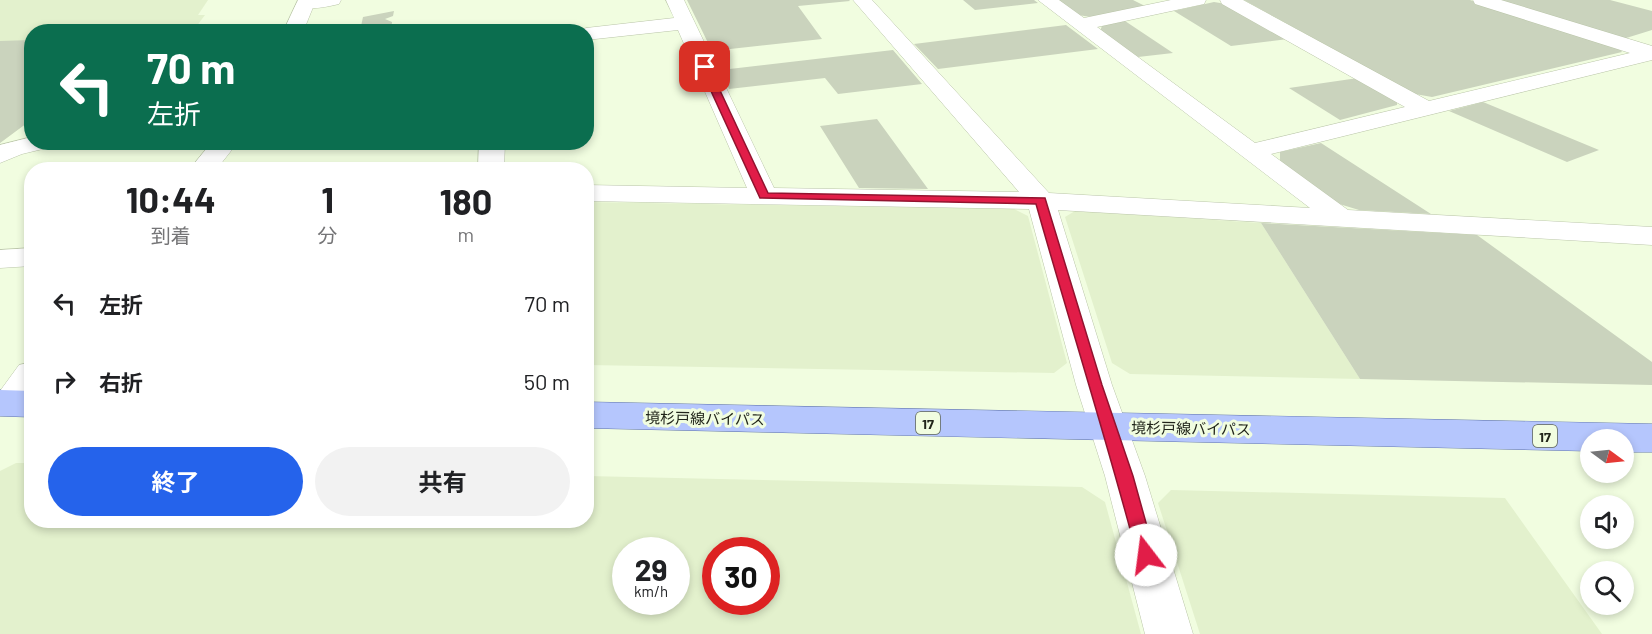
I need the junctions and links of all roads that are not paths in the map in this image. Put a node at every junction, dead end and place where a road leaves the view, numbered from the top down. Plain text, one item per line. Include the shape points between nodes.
1 (332, 0) edge
2 (675, 0) edge
3 (862, 0) edge
4 (1047, 0) edge
5 (1197, 0) edge
6 (1229, 0) edge
7 (1482, 0) edge
8 (306, 2) edge
9 (685, 23) junction
10 (296, 24) edge
11 (1081, 25) junction
12 (594, 33) edge
13 (1652, 54) edge
14 (1425, 108) junction
15 (24, 146) edge
16 (219, 150) edge
17 (1252, 151) junction
18 (0, 156) edge
19 (209, 162) edge
20 (594, 193) edge
21 (764, 196) junction
22 (1041, 201) junction
23 (1341, 218) junction
24 (1652, 236) edge
25 (24, 258) edge
26 (0, 259) edge
27 (594, 415) edge
28 (1110, 427) junction
29 (1652, 438) edge
30 (1170, 634) edge

1 - 8 street
2 - 9 street
3 - 22 street
4 - 11 street
5 - 11 street
6 - 14 street
7 - 13 street
8 - 10 street
9 - 12 street
9 - 21 street
11 - 17 street
13 - 14 street
14 - 17 street
15 - 18 street
16 - 19 street
17 - 23 street
20 - 21 street
21 - 22 street
22 - 23 street
22 - 28 street
23 - 24 street
25 - 26 street
27 - 28 main road, 境杉戸線バイパス / 17
28 - 29 main road, 境杉戸線バイパス / 17
28 - 30 street

